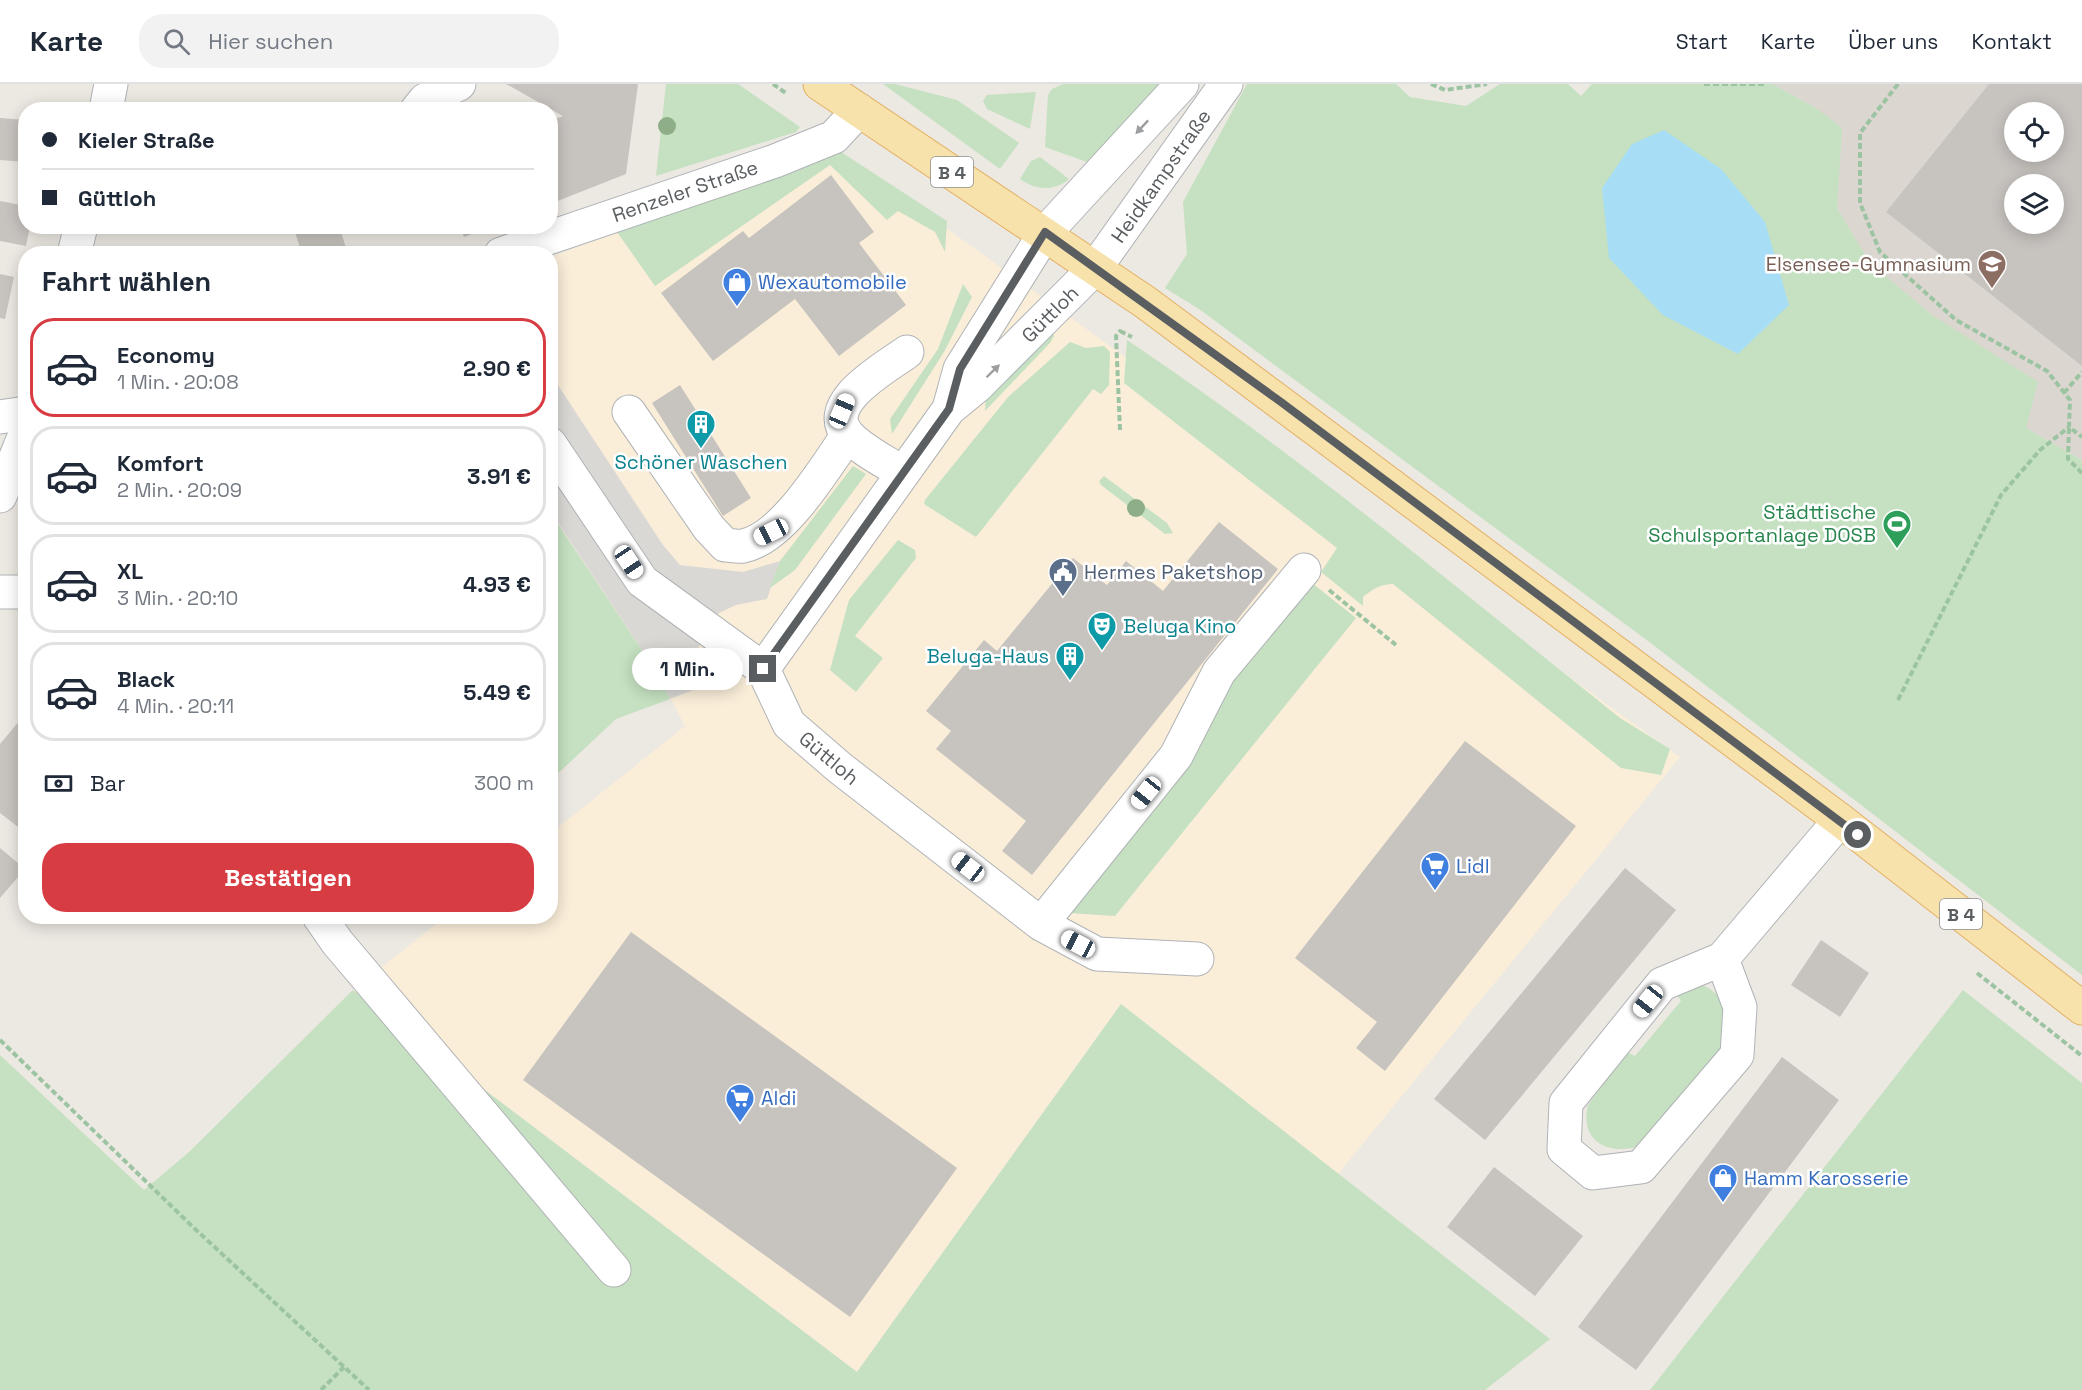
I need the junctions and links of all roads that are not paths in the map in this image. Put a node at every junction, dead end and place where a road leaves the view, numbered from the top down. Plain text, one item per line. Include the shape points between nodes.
1 (111, 84) edge
2 (459, 84) edge
3 (820, 84) edge
4 (1182, 84) edge
5 (1226, 84) edge
6 (108, 102) edge
7 (423, 102) edge
8 (859, 110) junction
9 (1045, 232) junction
10 (525, 246) edge
11 (1096, 267) junction
12 (907, 352) dead end
13 (949, 409) junction
14 (629, 412) dead end
15 (18, 414) edge
16 (0, 417) edge
17 (848, 435) junction
18 (18, 452) edge
19 (558, 456) edge
20 (903, 473) junction
21 (0, 496) edge
22 (1304, 570) road end
23 (0, 592) edge
24 (18, 592) edge
25 (763, 669) junction
26 (1840, 820) junction
27 (325, 924) edge
28 (1041, 924) junction
29 (1197, 959) dead end
30 (1722, 959) junction
31 (2082, 1008) edge
32 (614, 1270) dead end

1 - 6 street
2 - 7 street
3 - 8 main road, B 4
4 -> 9 street, Heidkampstraße
5 - 11 street, Heidkampstraße
8 - 9 main road, B 4
8 - 10 street, Renzeler Straße via 834,137 775,161
9 - 11 main road, B 4
9 - 13 street, Güttloh via 960,369
13 -> 11 street, Güttloh
11 - 26 main road, B 4
12 - 17 street via 848,396 842,411
13 - 20 street, Güttloh
14 - 17 street via 709,528 725,545 744,546 771,532 798,504
15 - 16 street
17 - 20 street
18 - 21 street
19 - 25 street via 642,581
20 - 25 street, Güttloh
22 - 28 street via 1218,672 1176,756
23 - 24 street
25 - 28 street, Güttloh via 789,724
26 - 30 street
26 - 31 main road, B 4
27 - 32 street
28 - 29 street, Güttloh via 1096,954
30 - 30 street via 1662,984 1566,1103 1564,1149 1593,1173 1641,1167 1737,1055 1740,1007

